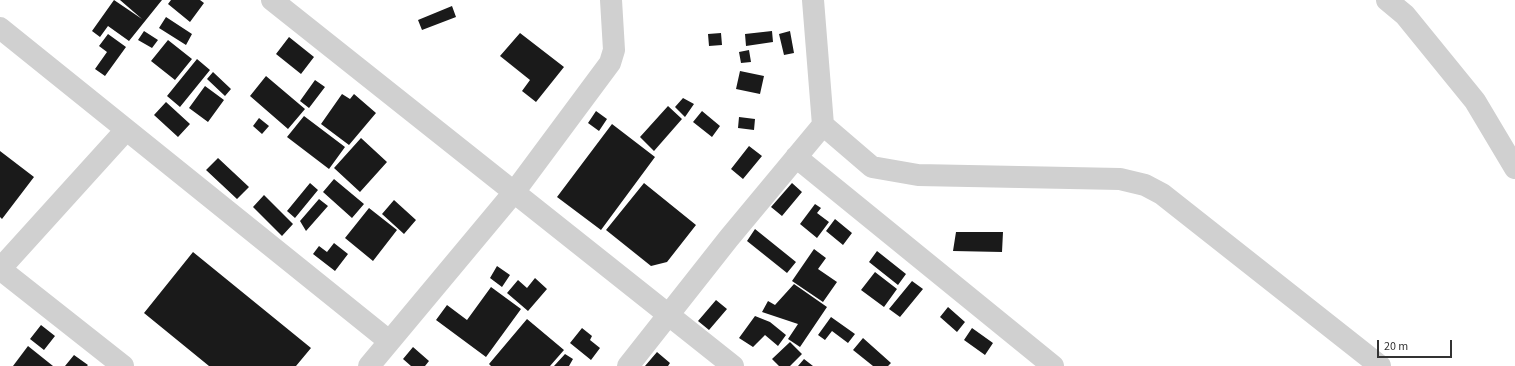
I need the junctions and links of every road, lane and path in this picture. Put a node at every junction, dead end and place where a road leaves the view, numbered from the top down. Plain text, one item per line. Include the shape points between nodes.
1 (272, 0) edge
2 (611, 0) edge
3 (813, 0) edge
4 (1387, 0) edge
5 (0, 28) edge
6 (823, 125) junction
7 (126, 130) junction
8 (796, 157) junction
9 (1515, 168) edge
10 (515, 191) junction
11 (0, 269) edge
12 (667, 315) junction
13 (389, 341) junction
14 (123, 366) edge
15 (369, 366) edge
16 (628, 366) edge
17 (733, 366) edge
18 (1053, 366) edge
19 (1380, 366) edge

1 - 10 street
2 - 10 street via 614,50 610,63
3 - 6 street
4 - 9 street via 1405,15 1475,100
5 - 7 street
6 - 8 street
6 - 19 street via 872,167 918,175 1120,180 1145,186 1162,194
7 - 11 street
7 - 13 street
8 - 12 street
8 - 18 street
10 - 12 street
10 - 13 street
11 - 14 street
12 - 16 street
12 - 17 street
13 - 15 street

